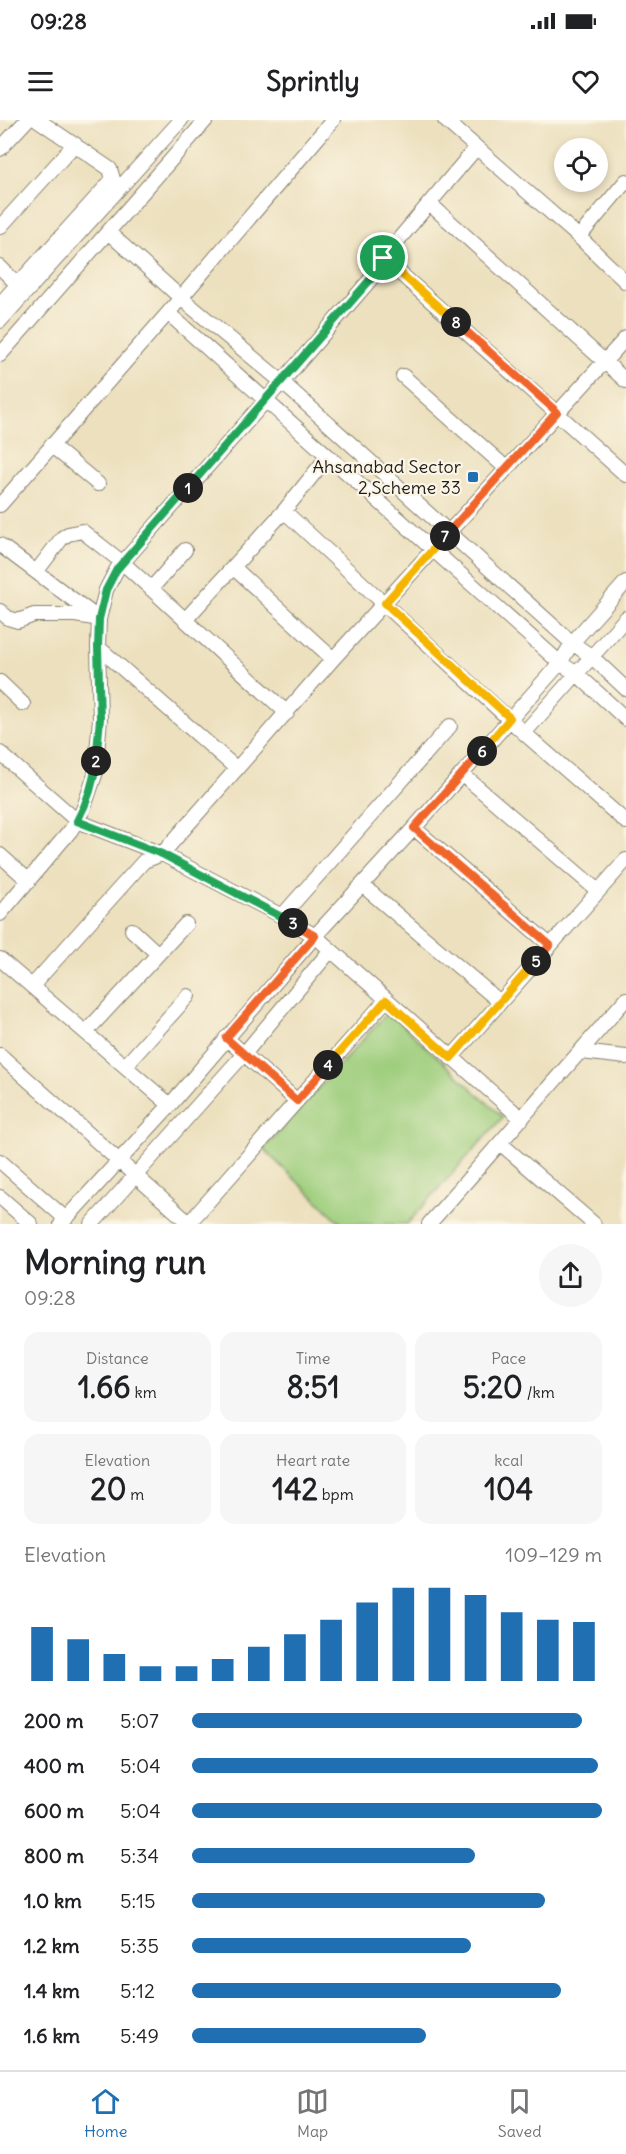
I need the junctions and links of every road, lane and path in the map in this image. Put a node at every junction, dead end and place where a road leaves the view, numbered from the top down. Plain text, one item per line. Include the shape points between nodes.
1 (27, 120) edge
2 (38, 120) edge
3 (181, 120) edge
4 (206, 120) edge
5 (333, 120) edge
6 (445, 120) edge
7 (75, 144) junction
8 (476, 148) junction
9 (0, 149) edge
10 (626, 181) edge
11 (429, 203) junction
12 (0, 227) edge
13 (108, 232) junction
14 (579, 237) junction
15 (383, 258) junction
16 (0, 267) edge
17 (626, 282) edge
18 (17, 284) junction
19 (181, 298) junction
20 (0, 304) edge
21 (168, 314) junction
22 (0, 321) edge
23 (626, 338) edge
24 (0, 355) edge
25 (605, 363) junction
26 (403, 376) dead end
27 (626, 381) edge
28 (282, 382) junction
29 (265, 400) junction
30 (557, 412) junction
31 (51, 445) junction
32 (328, 456) junction
33 (506, 468) junction
34 (626, 475) edge
35 (99, 484) dead end
36 (0, 505) edge
37 (284, 511) junction
38 (448, 532) junction
39 (0, 545) edge
40 (432, 549) junction
41 (185, 550) dead end
42 (123, 563) junction
43 (233, 567) junction
44 (36, 572) junction
45 (626, 582) edge
46 (151, 589) junction
47 (385, 603) junction
48 (0, 611) edge
49 (626, 618) edge
50 (99, 619) junction
51 (184, 620) junction
52 (572, 643) junction
53 (98, 647) junction
54 (591, 656) junction
55 (333, 659) junction
56 (560, 663) junction
57 (576, 674) junction
58 (0, 682) edge
59 (626, 689) edge
60 (23, 704) dead end
61 (286, 713) junction
62 (510, 718) junction
63 (626, 718) edge
64 (450, 726) dead end
65 (524, 733) junction
66 (0, 753) edge
67 (237, 769) junction
68 (462, 774) junction
69 (77, 821) junction
70 (626, 822) edge
71 (414, 828) junction
72 (162, 854) junction
73 (0, 855) edge
74 (626, 860) edge
75 (28, 881) junction
76 (363, 885) junction
77 (598, 891) junction
78 (0, 914) edge
79 (282, 916) junction
80 (186, 924) dead end
81 (132, 930) dead end
82 (315, 936) junction
83 (550, 945) junction
84 (330, 951) junction
85 (158, 954) junction
86 (0, 959) edge
87 (32, 986) junction
88 (188, 996) dead end
89 (626, 999) edge
90 (386, 1000) junction
91 (500, 1002) junction
92 (86, 1032) junction
93 (226, 1038) junction
94 (581, 1052) junction
95 (244, 1054) junction
96 (0, 1055) edge
97 (451, 1058) junction
98 (626, 1058) edge
99 (125, 1065) junction
100 (297, 1101) junction
101 (170, 1105) junction
102 (522, 1119) junction
103 (500, 1143) junction
104 (0, 1161) edge
105 (119, 1162) junction
106 (135, 1176) junction
107 (0, 1197) edge
108 (64, 1222) edge
109 (31, 1224) edge
110 (92, 1224) edge
111 (189, 1224) edge
112 (429, 1224) edge
113 (594, 1224) edge

1 - 9 street
2 - 7 street
3 - 22 street
4 - 13 street
5 - 19 street
6 - 8 street
7 - 12 street
7 - 18 street via 110,169 113,179
8 - 11 street
8 - 14 street
10 - 14 street
11 - 15 street
11 - 25 street
13 - 19 street
13 - 24 street
14 - 17 street
15 - 28 street via 376,273
15 - 30 street
16 - 18 street
18 - 20 street
19 - 21 street
19 - 28 street
21 - 29 street
21 - 31 street
23 - 25 street
25 - 27 street
25 - 30 street
26 - 33 street
28 - 29 street
28 - 38 street
29 - 32 street
29 - 42 street
30 - 33 street
30 - 34 street
31 - 35 street
31 - 36 street
32 - 37 street
32 - 40 street
33 - 38 street
37 - 43 street
37 - 47 street
38 - 40 street
38 - 52 street
39 - 44 street
40 - 47 street
40 - 56 street
41 - 46 street
42 - 44 street via 82,531 62,538
42 - 46 street
42 - 50 street via 106,590
43 - 51 street
43 - 55 street
44 - 50 street
45 - 52 street
46 - 51 street
47 - 55 street
47 - 62 street
48 - 50 street via 18,621 45,614
49 - 54 street
50 - 53 street
51 - 61 street
52 - 54 street
52 - 56 street
53 - 67 street
53 - 69 street via 100,719 95,775
54 - 57 street
54 - 59 street
55 - 61 street
56 - 57 street
56 - 62 street
57 - 63 street
57 - 65 street
58 - 60 street
61 - 67 street
62 - 65 street
62 - 68 street
64 - 79 street
65 - 70 street
66 - 69 street
67 - 72 street
68 - 71 street
68 - 77 street
69 - 72 street
69 - 75 street
71 - 76 street
71 - 83 street
72 - 79 street
72 - 87 street via 144,861
73 - 75 street
74 - 77 street
75 - 78 street
76 - 82 street
76 - 91 street
77 - 83 street
79 - 82 street
80 - 85 street
81 - 85 street
82 - 84 street
82 - 93 street
83 - 91 street
84 - 90 street
84 - 95 street
85 - 92 street
86 - 87 street
87 - 92 street
88 - 99 street
89 - 94 street
90 - 97 street
90 - 100 street
91 - 97 street
92 - 99 street
93 - 95 street
93 - 101 street
94 - 98 street
94 - 102 street
95 - 100 street
95 - 106 street
96 - 105 street
97 - 102 street
99 - 101 street
100 - 111 street
101 - 105 street
102 - 103 street
103 - 112 street
103 - 113 street
104 - 108 street
105 - 106 street
105 - 108 street
106 - 110 street
106 - 111 street
107 - 109 street

